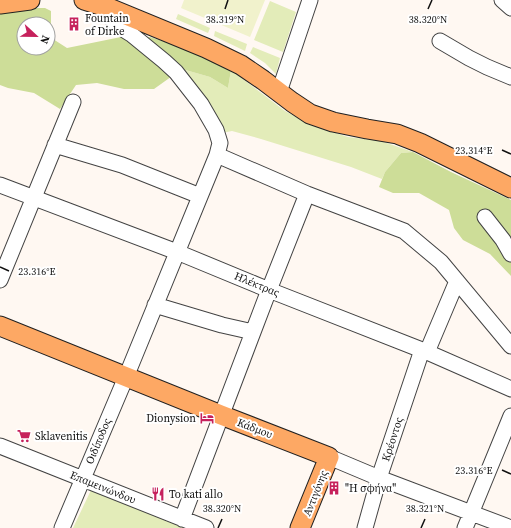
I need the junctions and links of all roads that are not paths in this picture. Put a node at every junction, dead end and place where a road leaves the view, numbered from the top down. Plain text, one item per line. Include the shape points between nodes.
1 (30, 0) edge
2 (310, 0) edge
3 (502, 0) edge
4 (92, 2) edge
5 (0, 4) edge
6 (511, 8) edge
7 (440, 41) dead end
8 (511, 77) edge
9 (279, 92) junction
10 (73, 102) dead end
11 (55, 145) junction
12 (217, 155) junction
13 (0, 185) edge
14 (511, 188) edge
15 (308, 194) junction
16 (200, 196) junction
17 (33, 198) junction
18 (485, 217) dead end
19 (507, 239) edge
20 (177, 252) junction
21 (511, 254) edge
22 (1, 271) edge
23 (457, 281) junction
24 (269, 290) junction
25 (156, 305) junction
26 (0, 326) edge
27 (253, 332) junction
28 (511, 346) edge
29 (424, 351) junction
30 (126, 377) junction
31 (511, 389) edge
32 (221, 415) junction
33 (511, 416) edge
34 (0, 446) edge
35 (329, 457) junction
36 (380, 478) junction
37 (82, 479) junction
38 (471, 513) junction
39 (182, 519) junction
40 (62, 528) edge
41 (206, 528) edge
42 (300, 528) edge
43 (365, 528) edge
44 (465, 528) edge
45 (511, 528) edge

1 - 5 main road
2 - 9 street
3 - 6 street
4 - 9 main road via 213,51 241,65
4 - 12 street via 176,72 201,104 216,130 220,143
7 - 8 street via 469,58
9 - 14 main road via 310,114 333,122 397,134
10 - 11 street
11 - 16 street via 122,165
11 - 17 street
12 - 15 street
12 - 16 street, Οιδίποδος
13 - 17 street, Ηλέκτρας
15 - 23 street via 404,231 442,262
15 - 24 street
16 - 20 street, Οιδίποδος
17 - 20 street, Ηλέκτρας
17 - 22 street
18 - 19 street
19 - 21 street
20 - 24 street, Ηλέκτρας
20 - 25 street, Οιδίποδος
23 - 28 street
23 - 29 street, Κρέοντος
24 - 27 street
24 - 29 street, Ηλέκτρας
25 - 27 street
25 - 30 street, Οιδίποδος
26 - 30 main road, Κάδμου
27 - 32 street
29 - 31 street, Ηλέκτρας
29 - 36 street, Κρέοντος
30 - 32 main road, Κάδμου
30 - 37 street, Οιδίποδος
32 - 35 main road, Κάδμου
32 - 39 street
33 - 38 street
34 - 37 street, Επαμεινώνδου
35 - 36 street, Κάδμου
35 - 42 main road, Αντιγόνης
36 - 38 street, Κάδμου
36 - 43 street, Κρέοντος
37 - 39 street, Επαμεινώνδου
37 - 40 street, Οιδίποδος
38 - 44 street
38 - 45 street, Κάδμου
39 - 41 street, Επαμεινώνδου

